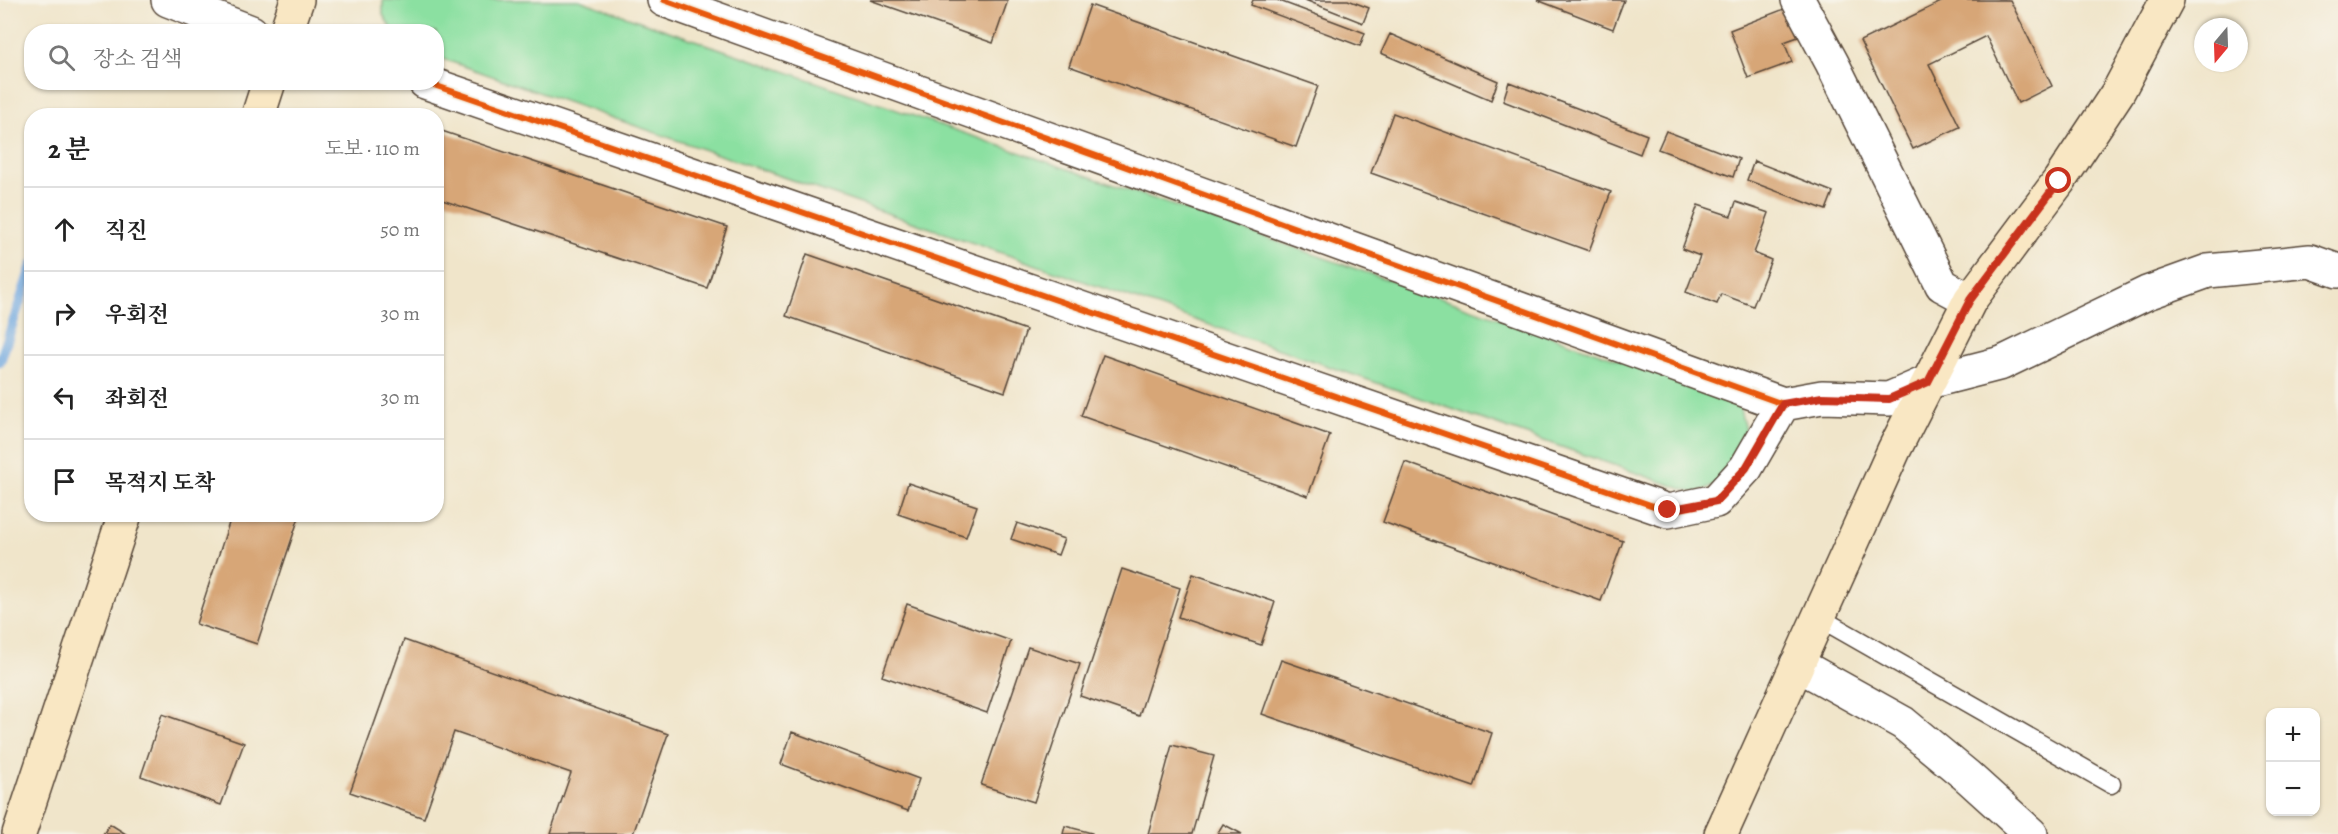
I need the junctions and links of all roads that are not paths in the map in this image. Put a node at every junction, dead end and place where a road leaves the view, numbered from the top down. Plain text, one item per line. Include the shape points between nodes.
1 (168, 0) edge
2 (297, 0) edge
3 (664, 0) edge
4 (1798, 0) edge
5 (2168, 0) edge
6 (230, 24) edge
7 (289, 24) edge
8 (444, 89) edge
9 (266, 90) edge
10 (261, 108) edge
11 (2338, 271) edge
12 (1970, 300) junction
13 (1928, 382) junction
14 (1783, 404) junction
15 (122, 522) edge
16 (1818, 617) junction
17 (1797, 664) junction
18 (2111, 784) dead end
19 (19, 834) edge
20 (1721, 834) edge
21 (2031, 834) edge

1 - 6 street
2 - 7 street
3 - 14 street
4 - 12 street via 1942,285
5 - 12 street via 2118,92 2059,181
8 - 14 street via 1668,510 1716,501 1746,468
9 - 10 street
11 - 13 street via 2310,261 2208,270 2146,293 2002,363
12 - 13 street
13 - 14 street via 1889,399 1822,397
13 - 16 street
15 - 19 street
16 - 17 street
16 - 18 lane
17 - 20 street
17 - 21 street via 1903,723

